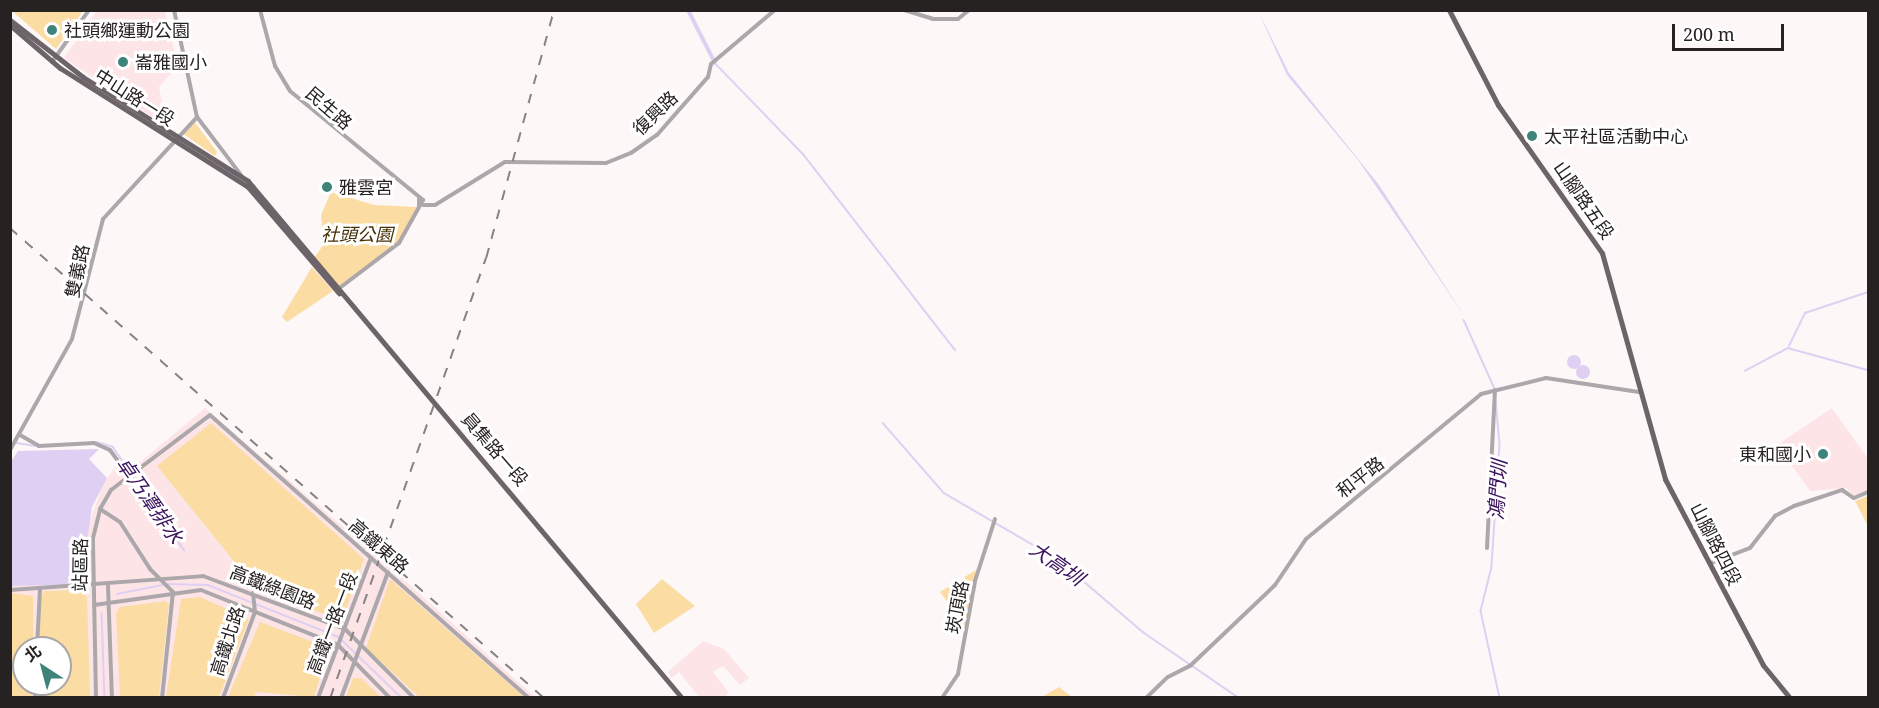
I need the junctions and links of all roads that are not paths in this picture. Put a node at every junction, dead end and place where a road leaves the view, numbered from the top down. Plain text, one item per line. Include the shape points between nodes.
1 (89, 10) edge
2 (174, 10) edge
3 (260, 10) edge
4 (775, 10) edge
5 (904, 10) edge
6 (969, 10) edge
7 (1449, 10) edge
8 (10, 20) edge
9 (10, 26) edge
10 (54, 60) junction
11 (197, 117) junction
12 (176, 138) junction
13 (248, 184) junction
14 (421, 206) junction
15 (337, 289) junction
16 (1496, 390) junction
17 (1639, 392) junction
18 (210, 414) joint
19 (20, 435) junction
20 (10, 439) edge
21 (13, 446) edge
22 (131, 475) junction
23 (1869, 492) edge
24 (100, 509) junction
25 (995, 519) dead end
26 (1487, 548) dead end
27 (371, 558) junction
28 (1711, 563) junction
29 (388, 572) junction
30 (158, 578) junction
31 (93, 586) junction
32 (108, 586) junction
33 (10, 590) edge
34 (40, 590) junction
35 (173, 592) junction
36 (253, 593) junction
37 (110, 603) junction
38 (94, 605) junction
39 (255, 612) junction
40 (345, 629) junction
41 (38, 636) edge
42 (338, 645) junction
43 (360, 646) junction
44 (354, 662) junction
45 (408, 692) junction
46 (96, 698) edge
47 (112, 698) edge
48 (162, 698) edge
49 (223, 698) edge
50 (318, 698) edge
51 (341, 698) edge
52 (390, 698) edge
53 (403, 698) edge
54 (414, 698) edge
55 (529, 698) edge
56 (682, 698) edge
57 (942, 698) edge
58 (1146, 698) edge
59 (1790, 698) edge

1 - 10 street
2 - 11 street, 員集路一段
3 - 14 street, 民生路 via 275,66 290,91 419,199
4 - 14 street, 復興路 via 711,64 708,78 657,135 631,153 606,163 505,162 435,205
5 - 6 street via 933,20 958,19
7 - 17 main road, 山腳路五段 via 1498,105 1602,253
8 - 10 main road, 中山路一段
9 - 10 main road, 中山路一段
10 - 12 main road, 中山路一段
11 - 12 street, 雙義路
11 - 13 street, 員集路一段
12 - 13 main road, 中山路一段
12 - 19 street, 雙義路 via 103,219 75,331
13 - 15 main road, 員集路一段
14 - 15 street via 399,243
15 - 56 main road, 員集路一段 via 619,617
16 - 17 street, 和平路 via 1546,378
16 - 26 street
16 - 58 street, 和平路 via 1471,400 1306,539 1275,585 1191,665 1168,676
17 - 28 main road, 山腳路四段 via 1665,479
18 - 22 street, 站區路
18 - 27 street, 高鐵東路
19 - 21 street, 雙義路
19 - 22 street via 39,446 94,443 110,450
20 - 21 street
22 - 24 street, 站區路 via 111,490
23 - 28 street via 1854,498 1842,490 1814,497 1775,516 1750,548
24 - 30 street via 120,522
24 - 31 street, 站區路 via 93,538
25 - 57 street, 崁頂路 via 975,580 958,674
27 - 29 street, 高鐵東路
27 - 40 street, 高鐵一路一段
28 - 59 main road, 山腳路四段 via 1763,665
29 - 43 street
29 - 55 street, 高鐵東路
30 - 32 street, 高鐵綠園路
30 - 35 street
30 - 36 street, 高鐵綠園路 via 193,574
31 - 32 street, 高鐵綠園路
31 - 34 street, 高鐵綠園路
31 - 38 street, 站區路
32 - 37 street, 站區路
33 - 34 street, 高鐵綠園路
34 - 41 street
35 - 37 street, 高鐵綠園路
35 - 39 street, 高鐵綠園路 via 201,590
35 - 48 street
36 - 39 street, 高鐵北路
36 - 40 street, 高鐵綠園路
37 - 38 street, 高鐵綠園路
37 - 47 street, 站區路
38 - 46 street, 站區路
39 - 42 street, 高鐵綠園路
39 - 49 street, 高鐵北路
40 - 42 street, 高鐵一路一段
40 - 43 street, 高鐵綠園路
42 - 44 street, 高鐵綠園路
42 - 50 street, 高鐵一路一段
43 - 44 street
43 - 45 street, 高鐵綠園路
44 - 51 street
44 - 52 street, 高鐵綠園路
45 - 53 street
45 - 54 street, 高鐵綠園路

